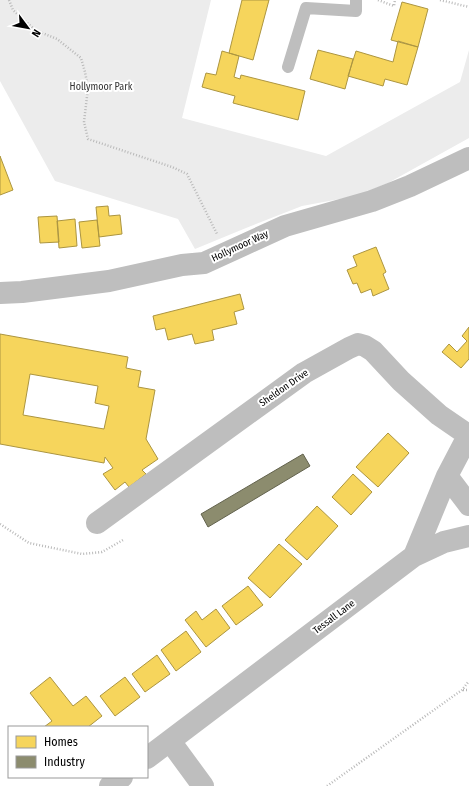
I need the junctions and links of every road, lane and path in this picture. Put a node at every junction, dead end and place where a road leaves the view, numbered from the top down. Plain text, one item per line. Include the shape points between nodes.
1 (9, 0) edge
2 (356, 0) edge
3 (378, 0) edge
4 (395, 0) edge
5 (440, 0) edge
6 (469, 8) edge
7 (288, 68) dead end
8 (469, 158) edge
9 (225, 254) junction
10 (0, 293) edge
11 (469, 434) edge
12 (447, 476) junction
13 (469, 505) edge
14 (97, 523) dead end
15 (0, 524) edge
16 (469, 536) edge
17 (123, 540) dead end
18 (414, 556) junction
19 (469, 681) edge
20 (462, 690) junction
21 (469, 690) edge
22 (170, 741) junction
23 (148, 757) edge
24 (121, 778) edge
25 (110, 786) edge
26 (203, 786) edge
27 (327, 786) edge

1 - 9 path via 14,10 35,30 57,39 81,58 88,88 84,122 88,140 172,166 187,174 217,232
2 - 7 lane via 356,11 306,8
3 - 4 path via 394,6
5 - 6 path
8 - 9 street, Hollymoor Way via 372,201 285,226
9 - 10 street, Hollymoor Way via 204,263 182,265 109,281
11 - 12 street
11 - 14 street, Sheldon Drive via 439,415 373,351 358,344 304,373
12 - 13 street
12 - 18 street
15 - 17 path via 29,544 82,554 102,552
16 - 18 street, Tessall Lane via 444,542
18 - 22 street, Tessall Lane
19 - 20 path
20 - 21 path
20 - 27 path
22 - 23 street, Tessall Lane
22 - 26 street
24 - 25 street

